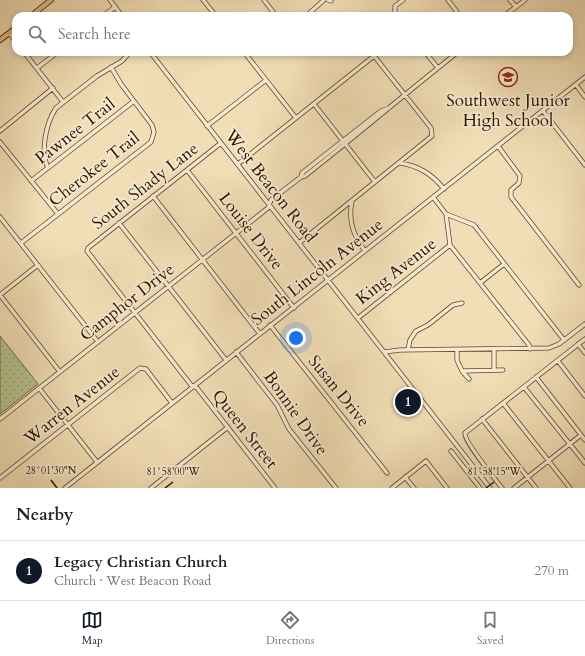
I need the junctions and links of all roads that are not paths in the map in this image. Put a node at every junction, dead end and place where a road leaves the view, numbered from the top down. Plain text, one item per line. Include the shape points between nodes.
1 (51, 0) edge
2 (110, 0) edge
3 (204, 0) edge
4 (264, 0) edge
5 (324, 0) edge
6 (403, 0) edge
7 (448, 0) edge
8 (510, 0) edge
9 (525, 0) edge
10 (115, 7) junction
11 (516, 7) junction
12 (36, 12) edge
13 (108, 12) edge
14 (119, 12) edge
15 (213, 12) edge
16 (273, 12) edge
17 (310, 12) edge
18 (396, 12) edge
19 (457, 12) edge
20 (509, 12) edge
21 (12, 31) edge
22 (9, 33) junction
23 (12, 36) edge
24 (0, 40) edge
25 (27, 56) edge
26 (53, 56) edge
27 (126, 56) edge
28 (153, 56) edge
29 (247, 56) edge
30 (374, 56) joint
31 (428, 56) edge
32 (453, 56) edge
33 (111, 67) junction
34 (37, 68) junction
35 (438, 68) junction
36 (585, 77) edge
37 (266, 80) junction
38 (576, 85) junction
39 (53, 88) junction
40 (404, 94) junction
41 (585, 97) edge
42 (134, 101) junction
43 (63, 102) junction
44 (314, 104) junction
45 (543, 111) junction
46 (296, 118) junction
47 (207, 126) junction
48 (0, 131) edge
49 (0, 142) edge
50 (344, 142) junction
51 (221, 143) junction
52 (498, 146) junction
53 (400, 163) junction
54 (238, 164) junction
55 (585, 165) edge
56 (48, 168) junction
57 (187, 170) junction
58 (32, 182) junction
59 (375, 182) junction
60 (444, 189) junction
61 (153, 196) junction
62 (433, 197) junction
63 (352, 201) junction
64 (269, 205) junction
65 (58, 214) junction
66 (446, 214) junction
67 (0, 217) edge
68 (119, 223) junction
69 (236, 233) junction
70 (21, 243) junction
71 (299, 243) junction
72 (450, 245) junction
73 (87, 250) joint
74 (365, 251) junction
75 (202, 260) junction
76 (504, 264) junction
77 (38, 265) junction
78 (328, 280) junction
79 (480, 283) junction
80 (579, 285) dead end
81 (168, 286) junction
82 (0, 295) edge
83 (462, 303) dead end
84 (294, 308) junction
85 (134, 313) junction
86 (358, 318) junction
87 (585, 324) edge
88 (270, 325) junction
89 (260, 334) junction
90 (585, 339) edge
91 (564, 340) junction
92 (98, 342) junction
93 (578, 344) junction
94 (530, 348) junction
95 (494, 349) junction
96 (408, 350) junction
97 (457, 350) junction
98 (236, 352) junction
99 (384, 352) junction
100 (585, 353) edge
101 (226, 360) junction
102 (558, 361) junction
103 (494, 370) junction
104 (503, 370) dead end
105 (462, 371) junction
106 (60, 372) junction
107 (536, 378) junction
108 (469, 379) dead end
109 (194, 386) junction
110 (524, 387) junction
111 (39, 388) junction
112 (585, 396) edge
113 (172, 403) junction
114 (503, 403) junction
115 (0, 419) edge
116 (482, 419) junction
117 (68, 425) junction
118 (228, 427) junction
119 (581, 435) junction
120 (585, 440) edge
121 (570, 444) junction
122 (451, 451) dead end
123 (549, 460) junction
124 (97, 462) junction
125 (585, 463) edge
126 (387, 473) dead end
127 (405, 477) junction
128 (0, 478) edge
129 (527, 478) junction
130 (64, 488) edge
131 (151, 488) edge
132 (275, 488) edge
133 (336, 488) edge
134 (392, 488) edge
135 (414, 488) edge
136 (447, 488) edge
137 (480, 488) edge
138 (490, 488) edge
139 (502, 488) edge
140 (514, 488) edge
141 (536, 488) edge
142 (570, 488) edge

1 - 12 main road
2 - 10 street
3 - 15 street
4 - 16 street
5 - 17 street
6 - 18 street via 395,6
7 - 19 street
8 - 11 street
9 - 11 street
10 - 13 street
10 - 14 street
11 - 20 street
21 - 22 main road
22 - 23 street
22 - 24 main road
25 - 34 street
26 - 34 street
27 - 33 street
28 - 47 street, West Beacon Road
29 - 37 street
30 - 40 street
30 - 44 street
31 - 35 street
32 - 35 street, Camphor Drive
33 - 42 street, Cherokee Trail
33 - 43 street
34 - 39 street
35 - 40 street, Camphor Drive
36 - 38 street, South Lincoln Avenue
37 - 46 street
37 - 47 street
38 - 41 street
38 - 45 street, South Lincoln Avenue
39 - 43 street
39 - 48 street
40 - 50 street, Camphor Drive
40 - 53 street via 430,128 432,136
42 - 56 street, Pawnee Trail
42 - 65 street, Cherokee Trail via 154,127 151,142
43 - 56 street via 52,116 46,133
44 - 46 street
44 - 50 street
45 - 52 street, South Lincoln Avenue
45 - 55 street
46 - 54 street
47 - 51 street, West Beacon Road
49 - 58 street
50 - 59 street
50 - 64 street, Camphor Drive via 302,173 301,177 271,200
51 - 54 street, West Beacon Road
51 - 57 street, South Shady Lane
52 - 60 street, South Lincoln Avenue
52 - 80 street via 520,176 520,183 511,190 511,197
53 - 59 street
53 - 60 street via 424,170
54 - 64 street, West Beacon Road
56 - 58 street, Pawnee Trail
57 - 61 street, South Shady Lane
57 - 69 street, Louise Drive
58 - 65 street
59 - 63 street
60 - 62 street, South Lincoln Avenue
61 - 68 street, South Shady Lane
61 - 75 street
62 - 66 street
62 - 74 street, South Lincoln Avenue
63 - 71 street
63 - 74 street via 352,227
64 - 69 street, Camphor Drive
64 - 71 street, West Beacon Road
65 - 70 street, Cherokee Trail
66 - 72 street
66 - 76 street via 474,225
67 - 70 street
68 - 73 street, South Shady Lane
68 - 81 street
69 - 75 street, Camphor Drive
69 - 84 street, Louise Drive
70 - 77 street
71 - 78 street, West Beacon Road
72 - 79 street
72 - 86 street, King Avenue
73 - 85 street, Queen Street
74 - 78 street, South Lincoln Avenue
75 - 81 street, Camphor Drive
75 - 89 street
76 - 79 street
76 - 91 street
77 - 82 street
77 - 92 street
78 - 84 street, South Lincoln Avenue
78 - 86 street, West Beacon Road
79 - 94 street
81 - 85 street, Camphor Drive
81 - 101 street
82 - 106 street
83 - 96 street via 453,305 428,325 416,330
84 - 88 street, South Lincoln Avenue
85 - 92 street, Camphor Drive
85 - 109 street, Queen Street via 190,385
86 - 99 street, West Beacon Road
87 - 91 street
88 - 89 street, South Lincoln Avenue
88 - 126 street, Susan Drive
89 - 98 street, South Lincoln Avenue
90 - 93 street
91 - 94 street via 553,348
92 - 106 street, Camphor Drive
93 - 100 street
93 - 102 street
94 - 95 street
95 - 97 street
95 - 103 street
96 - 97 street
96 - 99 street
97 - 105 street via 457,360
98 - 101 street, South Lincoln Avenue
98 - 133 street, Bonnie Drive via 277,405 289,429
99 - 138 street, West Beacon Road
101 - 109 street, South Lincoln Avenue
102 - 107 street
102 - 112 street
103 - 104 street
103 - 105 street
105 - 108 street
106 - 111 street, Camphor Drive
107 - 110 street
107 - 119 street
109 - 113 street, South Lincoln Avenue
109 - 118 street, Queen Street
110 - 114 street
110 - 121 street
111 - 115 street, Camphor Drive
111 - 117 street
113 - 117 street, Warren Avenue via 142,368
113 - 124 street, South Lincoln Avenue
114 - 116 street
114 - 123 street
116 - 129 street
116 - 139 street via 464,434 479,459
117 - 124 street
117 - 128 street, Warren Avenue
118 - 131 street
118 - 132 street, Queen Street
119 - 120 street
119 - 121 street
121 - 123 street
121 - 125 street
122 - 137 street
123 - 129 street
123 - 142 street
124 - 130 street, South Lincoln Avenue
127 - 134 street
127 - 135 street
127 - 136 street via 426,461
129 - 140 street
129 - 141 street

